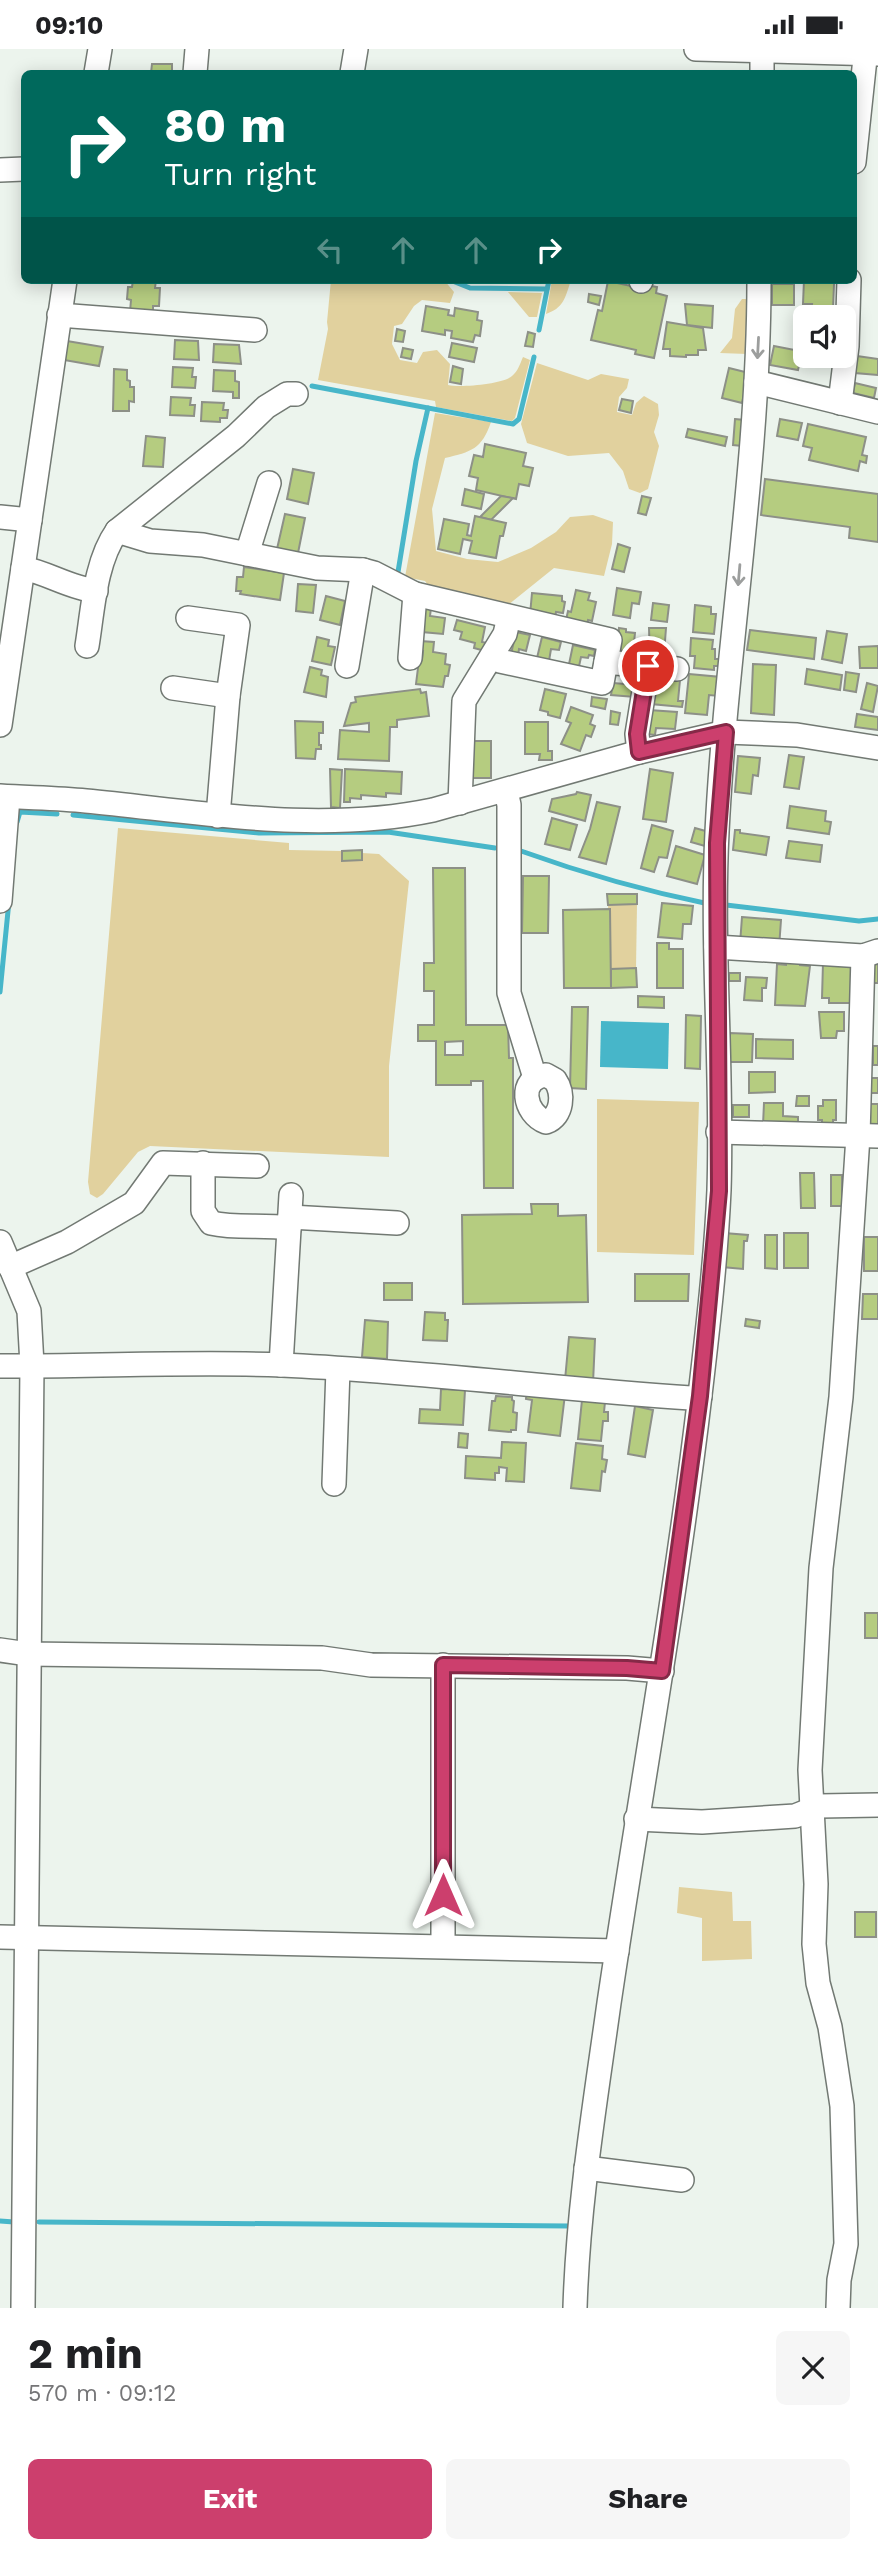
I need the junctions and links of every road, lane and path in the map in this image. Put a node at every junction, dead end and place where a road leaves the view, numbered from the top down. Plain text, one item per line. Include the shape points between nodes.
1 (100, 49) edge
2 (197, 49) edge
3 (356, 49) edge
4 (696, 49) edge
5 (870, 52) edge
6 (762, 58) edge
7 (96, 70) edge
8 (195, 70) edge
9 (352, 70) edge
10 (857, 141) edge
11 (21, 169) edge
12 (0, 170) edge
13 (64, 284) edge
14 (760, 284) edge
15 (849, 284) edge
16 (59, 315) junction
17 (255, 330) dead end
18 (756, 382) junction
19 (296, 394) dead end
20 (840, 403) junction
21 (878, 412) edge
22 (269, 483) dead end
23 (0, 517) edge
24 (30, 520) junction
25 (117, 531) junction
26 (247, 554) junction
27 (23, 568) junction
28 (363, 570) junction
29 (96, 591) junction
30 (415, 594) junction
31 (509, 617) junction
32 (188, 618) dead end
33 (87, 646) dead end
34 (492, 657) junction
35 (410, 658) dead end
36 (606, 662) junction
37 (347, 666) dead end
38 (648, 666) junction
39 (677, 669) dead end
40 (173, 688) dead end
41 (228, 696) junction
42 (0, 725) edge
43 (726, 732) junction
44 (878, 748) edge
45 (639, 752) junction
46 (506, 791) junction
47 (4, 796) edge
48 (460, 803) junction
49 (218, 816) junction
50 (0, 901) edge
51 (716, 947) junction
52 (870, 953) edge
53 (535, 1078) dead end
54 (718, 1132) junction
55 (868, 1136) edge
56 (203, 1164) junction
57 (257, 1166) dead end
58 (290, 1213) junction
59 (397, 1223) dead end
60 (0, 1243) edge
61 (10, 1267) junction
62 (281, 1364) junction
63 (32, 1365) junction
64 (0, 1366) edge
65 (338, 1369) junction
66 (700, 1396) junction
67 (334, 1484) dead end
68 (0, 1650) edge
69 (28, 1654) junction
70 (443, 1665) junction
71 (662, 1671) junction
72 (878, 1805) edge
73 (811, 1809) junction
74 (636, 1819) junction
75 (0, 1937) edge
76 (25, 1937) junction
77 (443, 1946) junction
78 (617, 1951) junction
79 (586, 2168) junction
80 (682, 2181) dead end
81 (23, 2308) edge
82 (575, 2308) edge
83 (838, 2308) edge

1 - 7 street
2 - 8 street
3 - 9 street
4 - 6 street
5 - 6 street
5 - 10 street
11 - 12 street
13 - 16 street
14 -> 18 street
15 - 20 street
16 - 17 street
16 - 24 street
18 - 20 street
18 -> 43 street
19 - 25 street via 287,394 266,407
20 - 21 street
22 - 26 street
23 - 24 street
24 - 27 street
25 - 26 street via 149,541
25 - 29 street
26 - 28 street via 317,568
27 - 29 street
27 - 42 street
28 - 30 street
28 - 37 street
29 - 33 street
30 - 31 street
30 - 35 street
31 - 34 street
31 - 36 street via 610,640
32 - 41 street via 238,625
34 - 36 street via 602,683
34 - 48 street via 464,701
36 - 38 street
38 - 39 street
38 - 45 street via 637,734
40 - 41 street
41 - 49 street
43 - 44 street via 797,735
43 - 45 street
43 - 51 street via 717,843
45 - 46 street
46 - 48 street
46 - 53 street via 509,993
47 - 49 street
47 - 50 street
48 - 49 street via 370,819
51 - 52 street
51 - 54 street
52 - 55 street
54 - 55 street
54 - 66 street via 719,1191
55 - 73 street via 821,1568
56 - 57 street
56 - 58 street via 203,1212 211,1223 271,1225
56 - 61 street via 163,1163 134,1203 67,1242
58 - 59 street
58 - 62 street
60 - 61 street
61 - 63 street via 29,1311
62 - 63 street
62 - 65 street
63 - 64 street
63 - 69 street
65 - 66 street via 485,1378 611,1393
65 - 67 street
66 - 71 street
68 - 69 street
69 - 70 street via 322,1658 372,1665
69 - 76 street
70 - 71 street
70 - 77 street
71 - 74 street
72 - 73 street
73 - 74 street via 796,1816 702,1822
73 - 83 street via 818,1983 842,2105 846,2245
74 - 78 street
75 - 76 street
76 - 77 street
76 - 81 street
77 - 78 street
78 - 79 street
79 - 80 street
79 - 82 street

